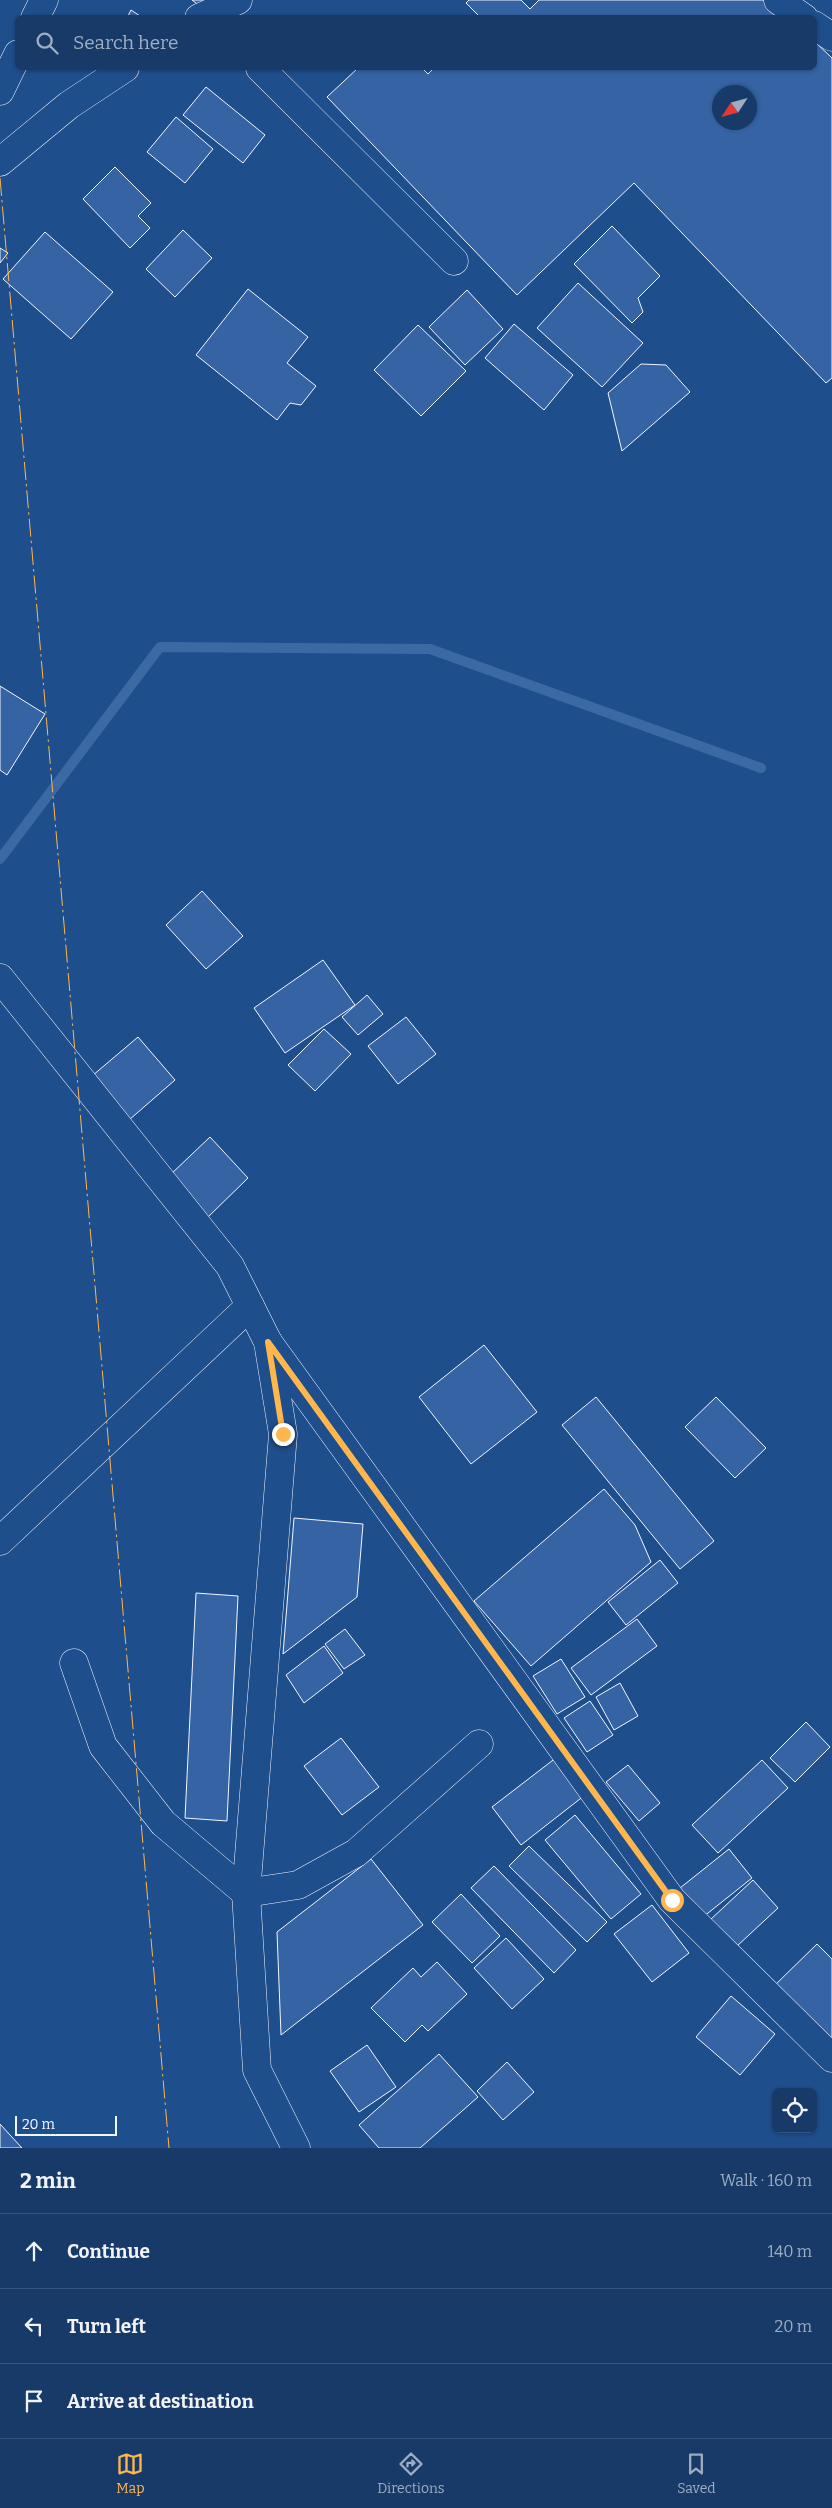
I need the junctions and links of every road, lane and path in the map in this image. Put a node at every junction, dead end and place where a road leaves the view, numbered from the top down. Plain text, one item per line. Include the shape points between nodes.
1 (44, 0) edge
2 (238, 0) edge
3 (778, 0) edge
4 (36, 15) edge
5 (207, 15) edge
6 (800, 15) edge
7 (817, 27) edge
8 (832, 37) edge
9 (15, 60) edge
10 (122, 70) edge
11 (262, 70) edge
12 (0, 91) edge
13 (0, 162) edge
14 (454, 261) dead end
15 (0, 978) edge
16 (250, 1306) junction
17 (268, 1342) junction
18 (0, 1541) edge
19 (74, 1663) dead end
20 (479, 1744) dead end
21 (246, 1893) junction
22 (832, 2058) edge
23 (296, 2148) edge

1 - 4 street
2 - 5 street
3 - 6 street
7 - 8 street
9 - 12 street
10 - 13 street via 69,105
11 - 14 street
15 - 16 street via 230,1266
16 - 17 street
16 - 18 street
17 - 21 street via 283,1434
17 - 22 street via 672,1900
19 - 21 street via 103,1746 163,1823
20 - 21 street via 356,1852 298,1885
21 - 23 street via 257,2070

